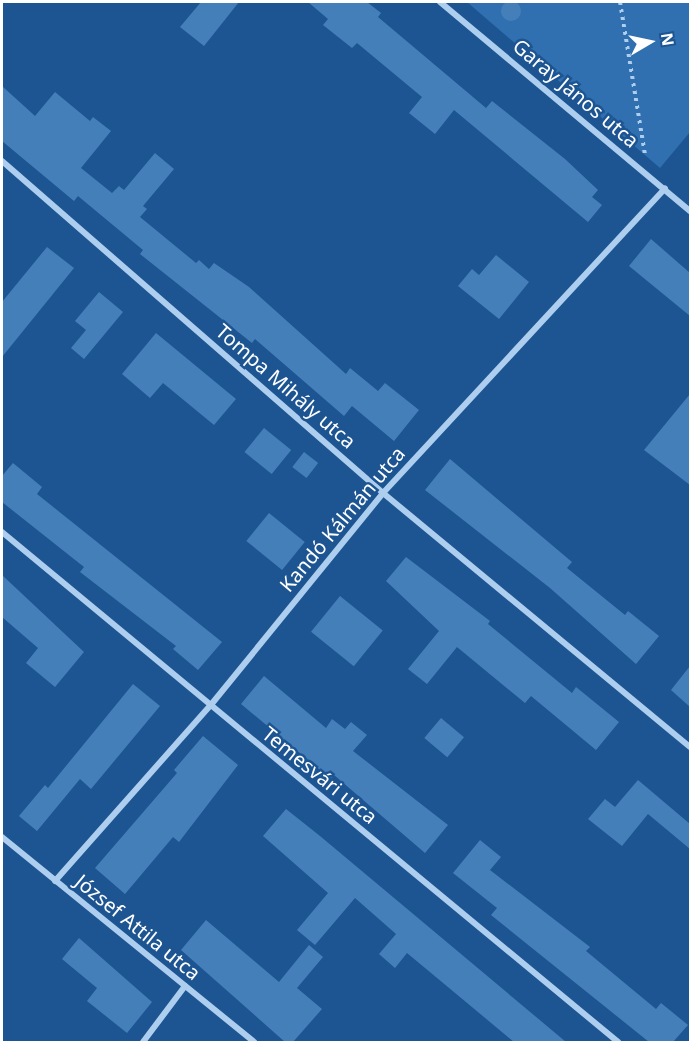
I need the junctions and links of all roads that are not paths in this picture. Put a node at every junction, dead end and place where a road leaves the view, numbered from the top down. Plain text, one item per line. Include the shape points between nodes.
1 (440, 2) edge
2 (2, 161) edge
3 (665, 189) junction
4 (690, 211) edge
5 (383, 492) junction
6 (2, 532) edge
7 (210, 706) junction
8 (690, 747) edge
9 (2, 837) edge
10 (55, 881) junction
11 (185, 986) junction
12 (143, 1042) edge
13 (254, 1042) edge
14 (618, 1042) edge

1 - 3 street, Garay János utca
2 - 5 street, Tompa Mihály utca
3 - 4 street, Garay János utca
3 - 5 street, Kandó Kálmán utca
5 - 7 street, Kandó Kálmán utca
5 - 8 street, Tompa Mihály utca
6 - 7 street, Temesvári utca
7 - 10 street, Kandó Kálmán utca
7 - 14 street, Temesvári utca
9 - 10 street, József Attila utca
10 - 11 street, József Attila utca
11 - 12 street
11 - 13 street, József Attila utca

